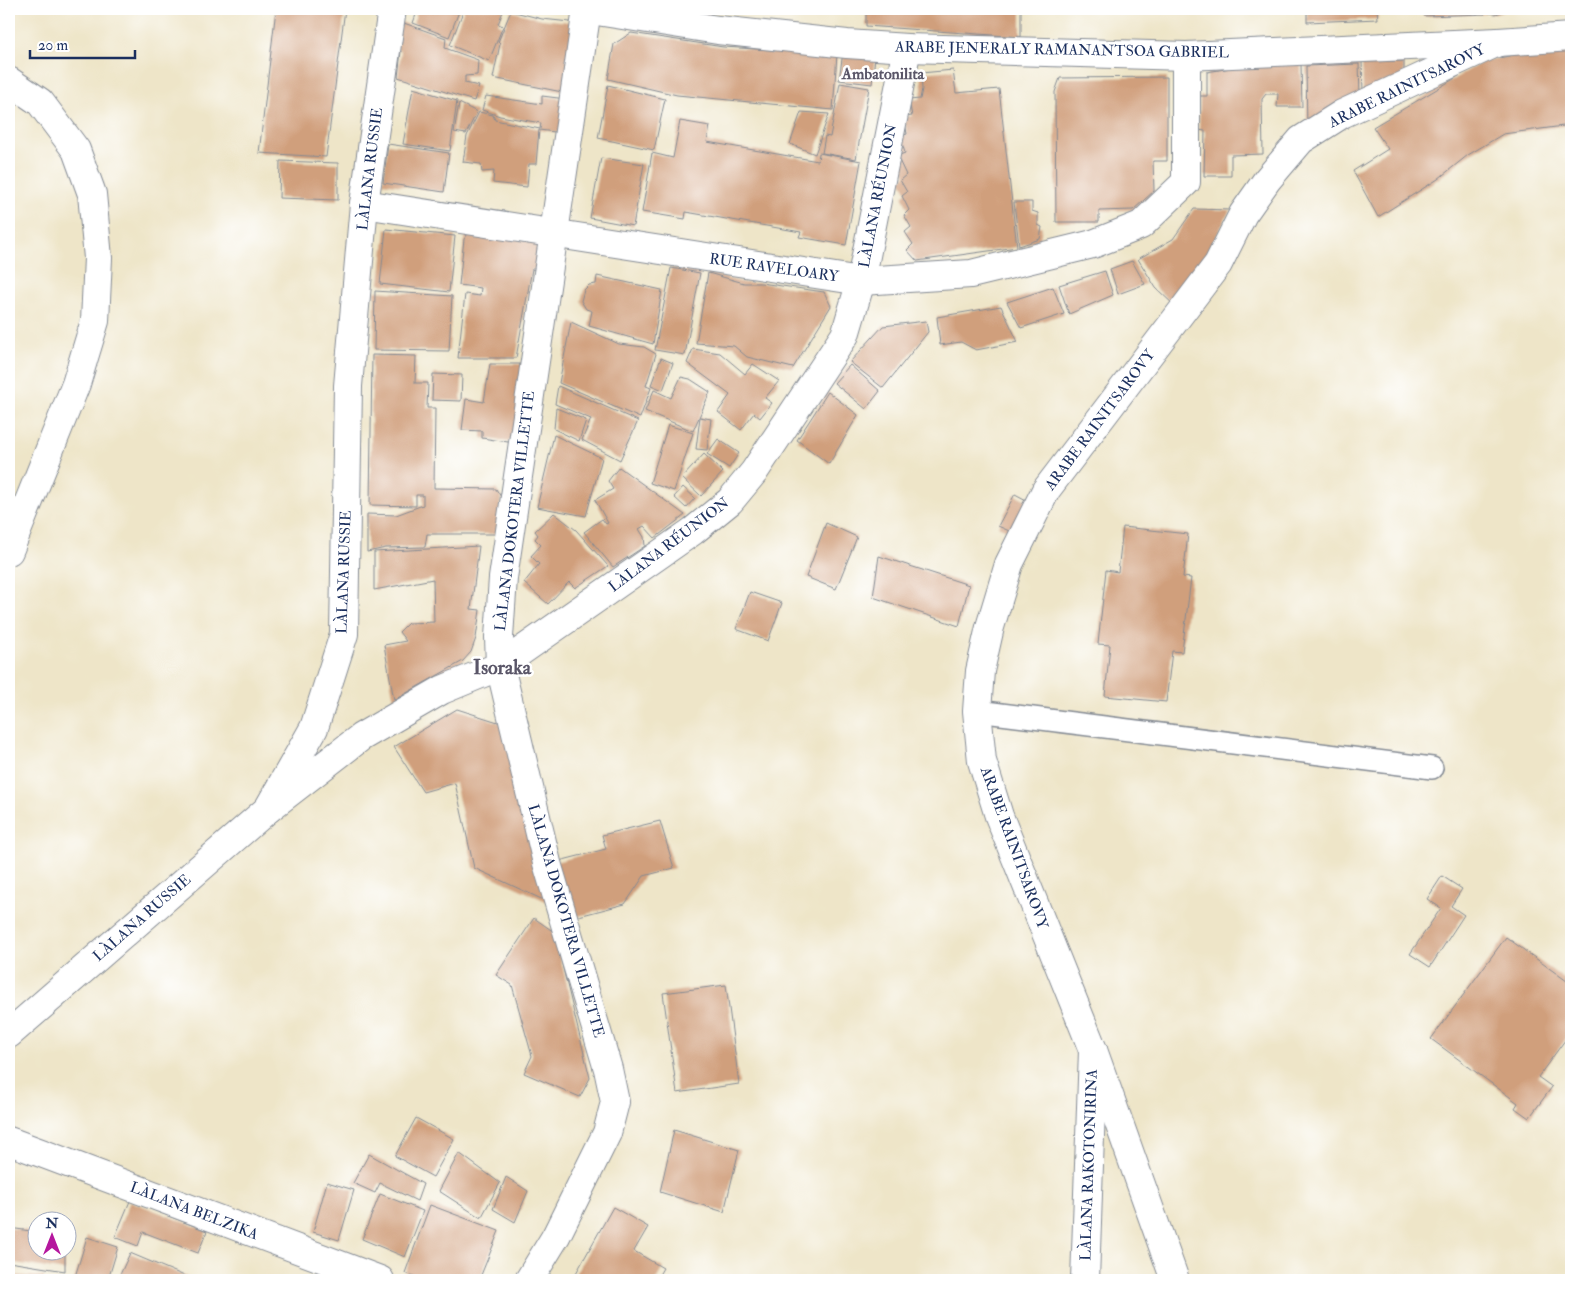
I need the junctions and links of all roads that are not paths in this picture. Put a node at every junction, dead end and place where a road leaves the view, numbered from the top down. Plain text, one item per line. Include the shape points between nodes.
1 (392, 9) edge
2 (586, 9) edge
3 (1571, 36) edge
4 (1498, 42) junction
5 (907, 48) junction
6 (1186, 56) junction
7 (9, 82) edge
8 (364, 204) junction
9 (553, 235) junction
10 (861, 281) junction
11 (9, 551) edge
12 (500, 666) junction
13 (977, 711) junction
14 (1432, 768) dead end
15 (268, 809) junction
16 (9, 1034) edge
17 (1093, 1050) junction
18 (9, 1141) edge
19 (380, 1280) edge
20 (529, 1280) edge
21 (1085, 1280) edge
22 (1175, 1280) edge

1 - 8 street, LÀLANA RUSSIE
2 - 5 street, ARABE JENERALY RAMANANTSOA GABRIEL via 718,30
2 - 9 street, LÀLANA DOKOTERA VILLETTE
3 - 4 street, ARABE JENERALY RAMANANTSOA GABRIEL
4 - 6 street, ARABE JENERALY RAMANANTSOA GABRIEL
4 - 13 street, ARABE RAINITSAROVY via 1342,114 1301,140 1267,180 1243,214 1218,264 1046,490 1009,564 980,672
5 - 6 street, ARABE JENERALY RAMANANTSOA GABRIEL
5 - 10 street, LÀLANA RÉUNION
6 - 10 street, RUE RAVELOARY via 1186,182 1141,225 1093,244 971,274
7 - 11 street via 40,102 76,150 92,194 98,258 95,321 76,384
8 - 9 street, RUE RAVELOARY
8 - 15 street, LÀLANA RUSSIE via 348,386 344,634 314,728
9 - 10 street, RUE RAVELOARY
9 - 12 street, LÀLANA DOKOTERA VILLETTE via 503,578
10 - 12 street, LÀLANA RÉUNION via 845,335 754,472 730,501 693,531
12 - 15 street, LÀLANA RÉUNION via 442,690 361,738
12 - 20 street, LÀLANA DOKOTERA VILLETTE via 547,863 608,1068 615,1102 607,1133 556,1236
13 - 14 lane
13 - 17 street, ARABE RAINITSAROVY via 982,761 999,816
15 - 16 street, LÀLANA RUSSIE
17 - 21 street, LÀLANA RAKOTONIRINA
17 - 22 street, ARABE RAINITSAROVY
18 - 19 street, LÀLANA BELZIKA

